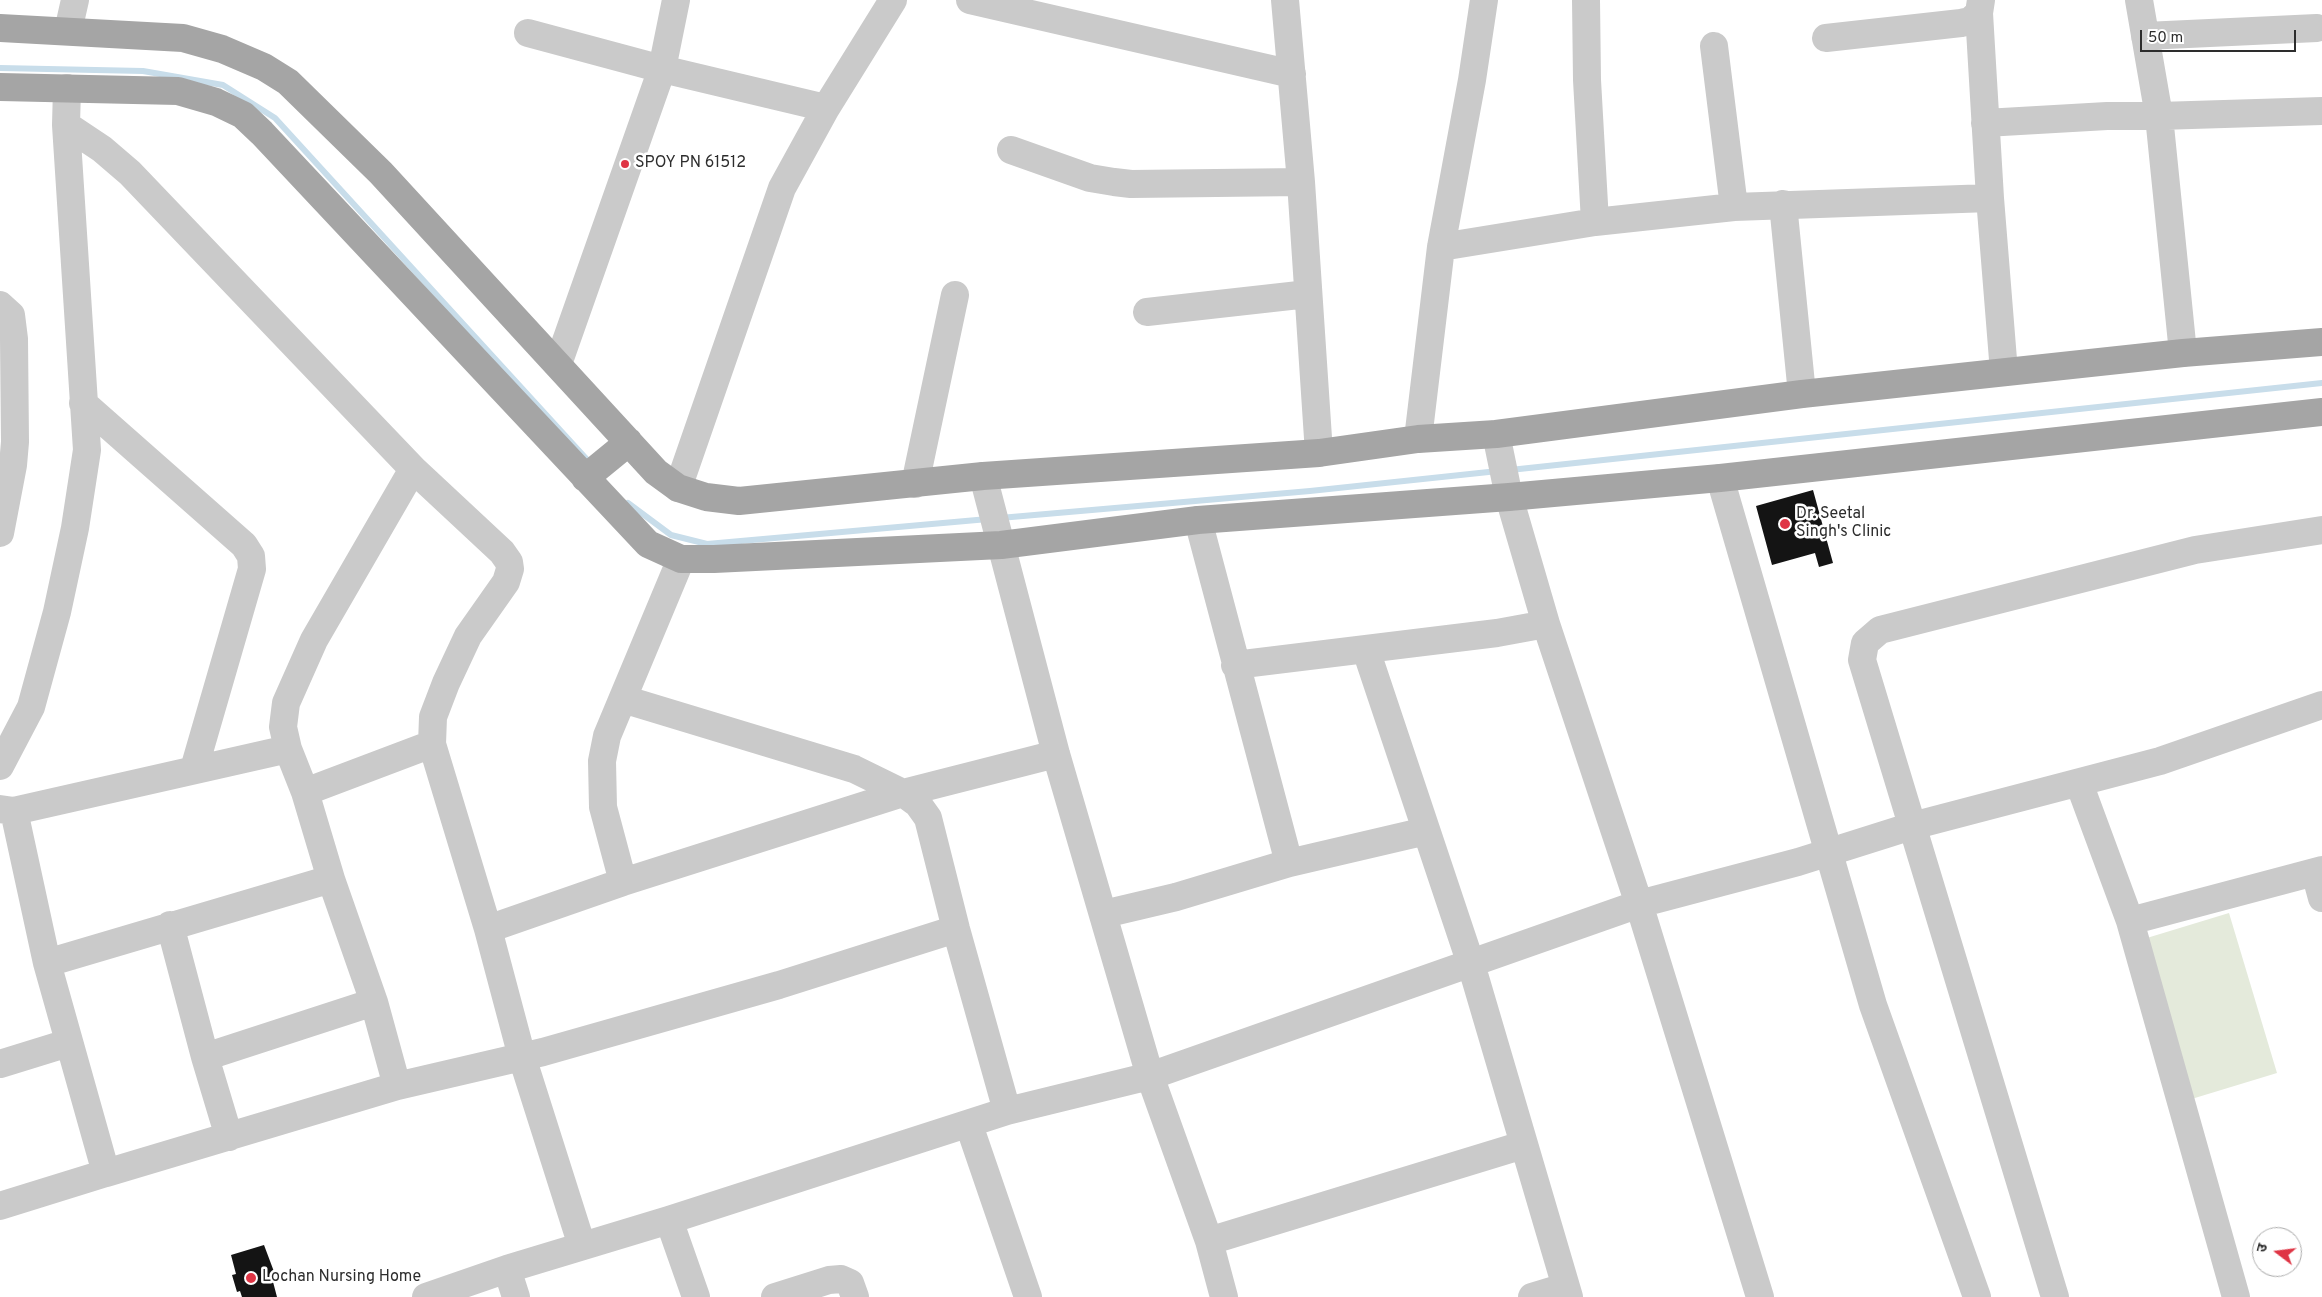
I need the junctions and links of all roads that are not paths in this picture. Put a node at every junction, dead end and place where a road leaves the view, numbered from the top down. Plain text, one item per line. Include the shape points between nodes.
1 (75, 0) edge
2 (676, 0) edge
3 (893, 0) edge
4 (970, 0) edge
5 (1285, 0) edge
6 (1484, 0) edge
7 (1586, 0) edge
8 (2139, 0) edge
9 (1980, 7) edge
10 (0, 28) edge
11 (2317, 28) dead end
12 (68, 31) junction
13 (528, 34) dead end
14 (2145, 36) junction
15 (1826, 38) dead end
16 (1714, 46) dead end
17 (662, 69) junction
18 (1292, 74) junction
19 (0, 87) edge
20 (67, 88) junction
21 (826, 108) junction
22 (2322, 111) edge
23 (2159, 116) junction
24 (1985, 124) junction
25 (66, 125) junction
26 (1011, 150) dead end
27 (1300, 182) junction
28 (1990, 198) junction
29 (1783, 204) junction
30 (1734, 207) junction
31 (1595, 222) junction
32 (1440, 247) junction
33 (1308, 294) junction
34 (956, 295) dead end
35 (0, 305) edge
36 (1147, 312) dead end
37 (2322, 342) edge
38 (2182, 353) junction
39 (558, 364) junction
40 (2004, 372) junction
41 (1802, 394) junction
42 (83, 403) junction
43 (2322, 412) edge
44 (1418, 439) junction
45 (8, 443) edge
46 (1498, 443) junction
47 (623, 448) junction
48 (1319, 453) junction
49 (413, 470) junction
50 (588, 475) junction
51 (1720, 478) junction
52 (914, 484) junction
53 (985, 484) junction
54 (678, 488) junction
55 (1508, 492) junction
56 (1198, 520) junction
57 (2322, 530) edge
58 (0, 533) edge
59 (998, 535) junction
60 (681, 559) junction
61 (1546, 624) junction
62 (1366, 650) junction
63 (1235, 665) junction
64 (623, 699) junction
65 (2322, 705) edge
66 (432, 744) junction
67 (288, 749) junction
68 (1056, 754) junction
69 (0, 766) edge
70 (194, 770) junction
71 (2079, 783) junction
72 (305, 792) junction
73 (904, 794) junction
74 (7, 810) edge
75 (1912, 826) junction
76 (1426, 831) junction
77 (1830, 852) junction
78 (1289, 863) junction
79 (2318, 871) edge
80 (332, 879) junction
81 (623, 882) junction
82 (2322, 898) edge
83 (1639, 904) junction
84 (1104, 914) junction
85 (2130, 921) junction
86 (170, 925) junction
87 (488, 929) junction
88 (956, 929) junction
89 (47, 963) junction
90 (1471, 964) junction
91 (374, 1002) junction
92 (68, 1043) junction
93 (522, 1056) junction
94 (205, 1057) junction
95 (0, 1064) edge
96 (1150, 1076) junction
97 (397, 1086) junction
98 (1007, 1112) junction
99 (969, 1125) junction
100 (229, 1137) junction
101 (1522, 1145) junction
102 (106, 1173) junction
103 (0, 1206) edge
104 (670, 1220) junction
105 (1209, 1241) junction
106 (582, 1246) junction
107 (507, 1269) junction
108 (1567, 1292) edge
109 (426, 1297) edge
110 (516, 1297) edge
111 (696, 1297) edge
112 (775, 1297) edge
113 (855, 1297) edge
114 (1028, 1297) edge
115 (1224, 1297) edge
116 (1532, 1297) edge
117 (1760, 1297) edge
118 (1976, 1297) edge
119 (2055, 1297) edge
120 (2236, 1297) edge

1 - 12 street
2 - 17 street
3 - 21 street
4 - 18 street
5 - 18 street
6 - 32 street
7 - 31 street
8 - 14 street
9 - 15 street via 1970,21 1961,23
9 - 24 street
10 - 12 main road
11 - 14 street
12 - 39 main road via 183,38 222,49 288,82 381,173
13 - 17 street
14 - 23 street
16 - 30 street
17 - 21 street
17 - 39 street
18 - 27 street
19 - 20 main road
20 - 25 street
20 - 50 main road via 178,91 216,102 242,115
21 - 54 street via 782,188
22 - 23 street
23 - 24 street
23 - 38 street
24 - 28 street
25 - 42 street
25 - 49 street via 130,173
26 - 27 street via 1090,178 1132,184
27 - 33 street
28 - 29 street
28 - 40 street
29 - 30 street
29 - 41 street
30 - 31 street
31 - 32 street
32 - 44 street
33 - 36 street
33 - 48 street
34 - 52 street
35 - 45 street via 11,315 14,338
37 - 38 main road
38 - 40 main road
39 - 47 main road
40 - 41 main road
41 - 46 main road
42 - 69 street via 87,450 57,612 31,707
42 - 70 street via 244,545 251,556 252,569
43 - 51 main road
44 - 46 main road
44 - 48 main road
45 - 58 street via 13,465
46 - 55 street
47 - 50 main road
47 - 54 main road
48 - 53 main road
49 - 66 street via 502,552 510,569 506,582 468,636 446,682 434,717
49 - 67 street via 314,640 292,686 286,703 284,727
50 - 60 main road via 648,544
51 - 55 main road
51 - 77 street
52 - 53 main road
52 - 54 main road via 739,501 706,497
53 - 59 street
55 - 56 main road
55 - 61 street
56 - 59 main road
56 - 63 street
57 - 75 street via 2195,550 1880,630 1870,637 1865,643 1862,660
59 - 60 main road
59 - 68 street
60 - 64 street
61 - 62 street via 1497,634
61 - 83 street
62 - 63 street
62 - 76 street
63 - 78 street
64 - 73 street via 854,769
64 - 81 street via 607,736 601,778 603,807
65 - 71 street via 2160,761
66 - 72 street
66 - 87 street
67 - 70 street
67 - 72 street
68 - 73 street
68 - 84 street
70 - 74 street
71 - 75 street
71 - 85 street
72 - 80 street
73 - 81 street
73 - 88 street via 918,804 928,818
74 - 89 street
75 - 77 street
75 - 119 street
76 - 78 street
76 - 90 street
77 - 83 street
77 - 118 street via 1873,1005
78 - 84 street via 1176,897
79 - 82 street
79 - 85 street
80 - 86 street
80 - 91 street
81 - 87 street
83 - 90 street
83 - 117 street
84 - 96 street
85 - 120 street
86 - 89 street
86 - 94 street
87 - 93 street
88 - 93 street via 779,985
88 - 98 street
89 - 92 street
90 - 96 street
90 - 101 street
91 - 94 street
91 - 97 street
92 - 95 street
92 - 102 street
93 - 97 street
93 - 106 street
94 - 100 street
96 - 98 street
96 - 105 street
97 - 100 street
98 - 99 street
99 - 104 street
99 - 114 street
100 - 102 street
101 - 105 street
101 - 108 street
102 - 103 street
104 - 106 street
104 - 111 street
105 - 115 street
106 - 107 street
107 - 109 street
107 - 110 street
108 - 116 street
112 - 113 street via 841,1279 850,1283

